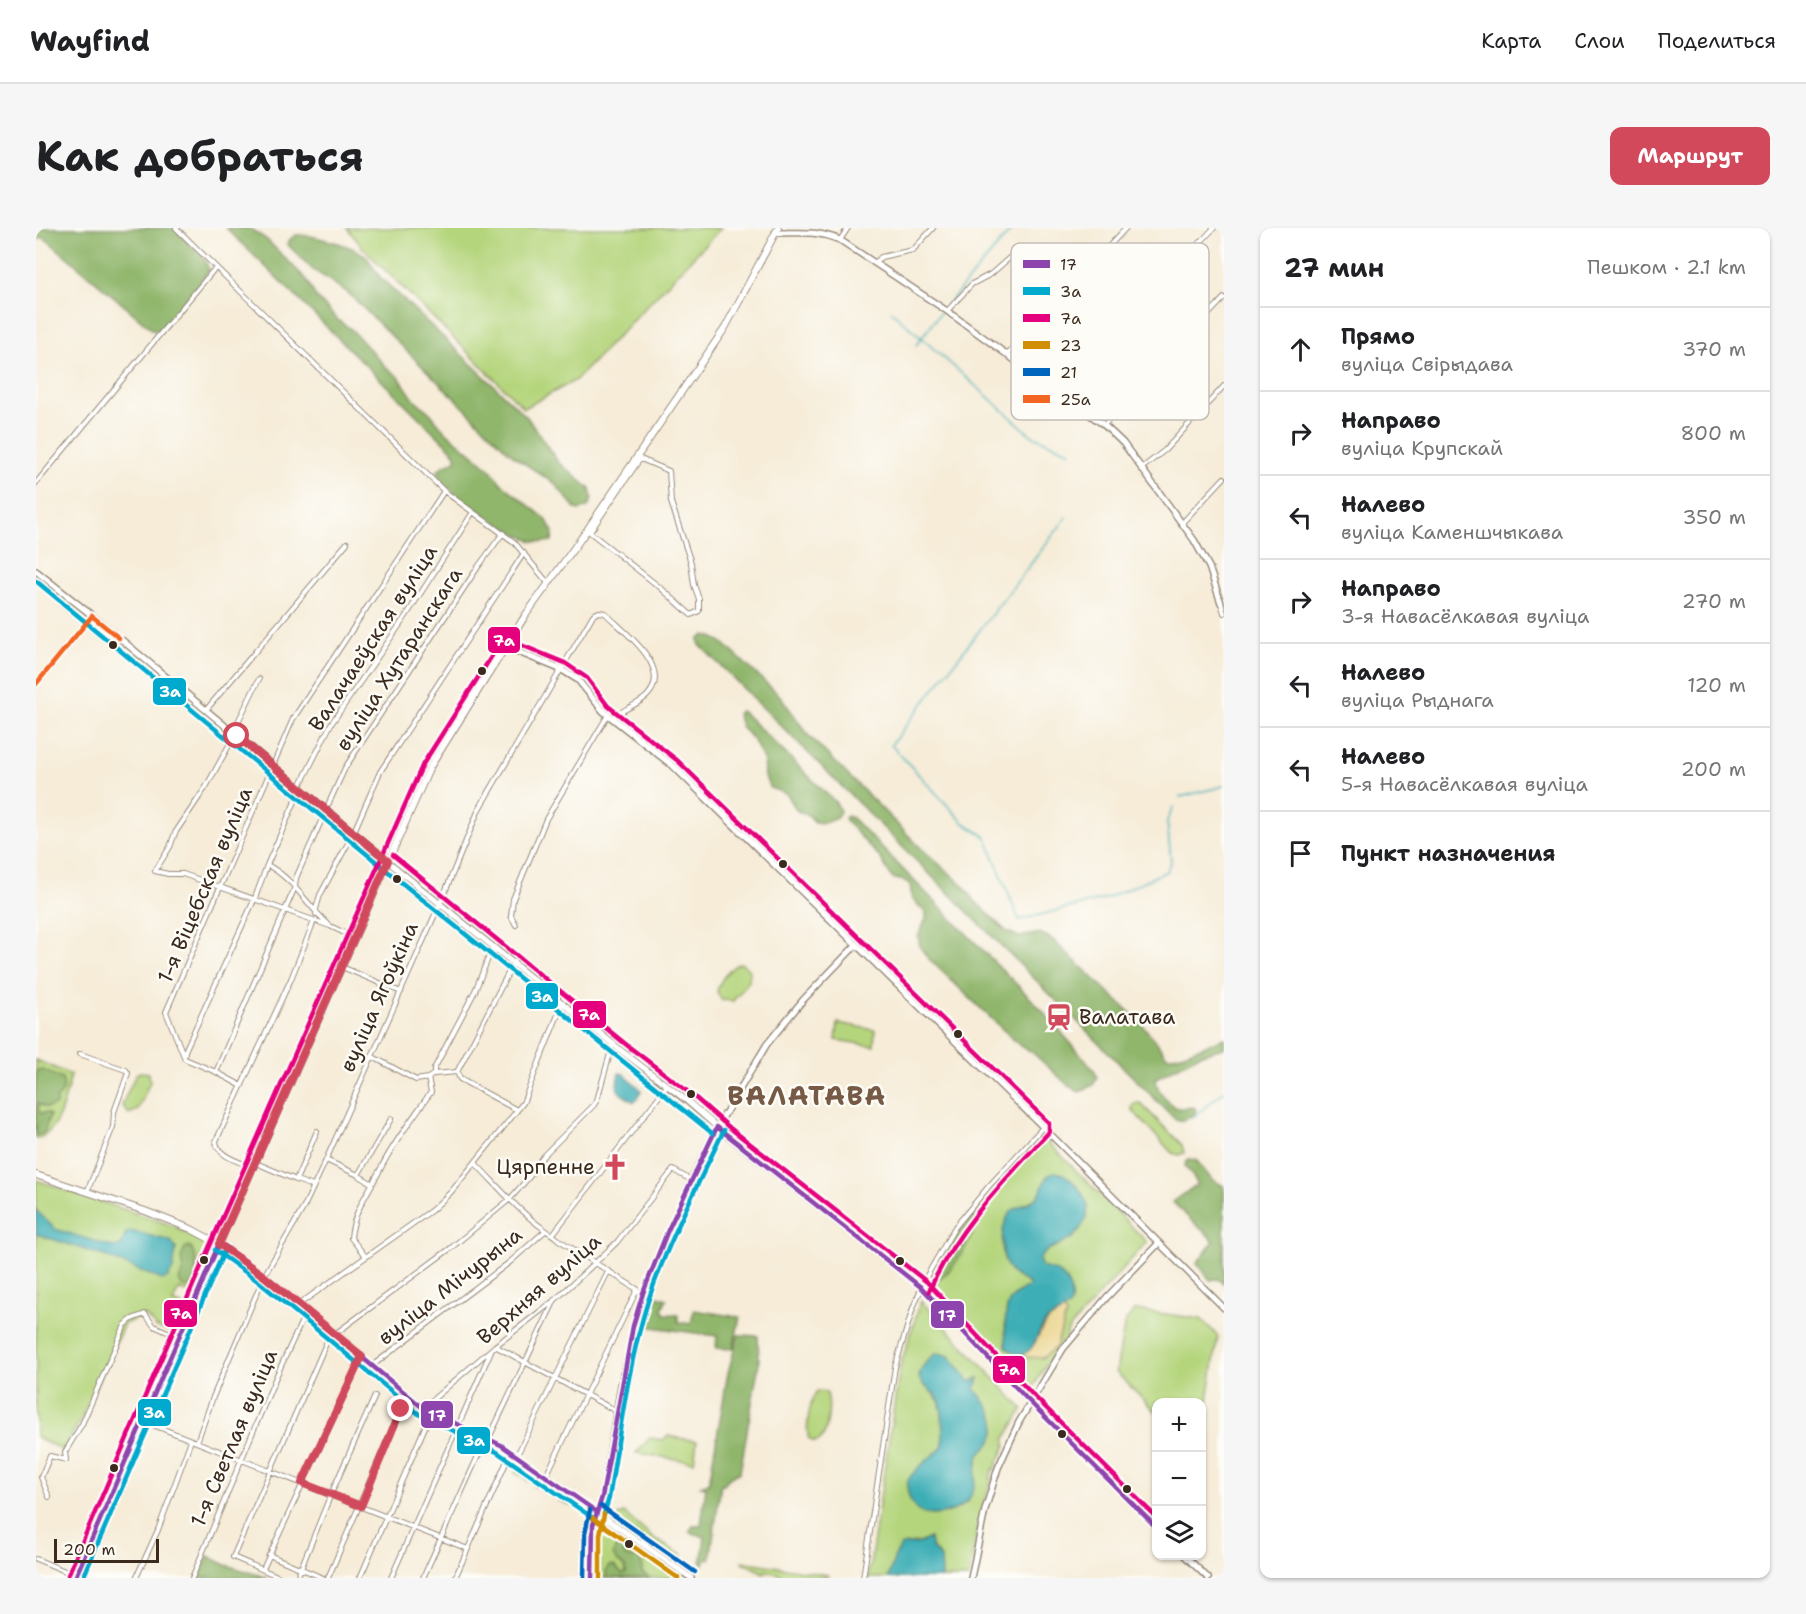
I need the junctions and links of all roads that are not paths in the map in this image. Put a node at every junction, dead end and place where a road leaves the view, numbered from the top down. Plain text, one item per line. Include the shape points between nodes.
1 (176, 228) edge
2 (848, 228) edge
3 (933, 228) edge
4 (1126, 228) edge
5 (1214, 228) edge
6 (777, 230) edge
7 (840, 240) junction
8 (1112, 243) edge
9 (1199, 243) edge
10 (1011, 256) edge
11 (875, 263) junction
12 (216, 267) junction
13 (1224, 298) edge
14 (948, 311) junction
15 (1209, 314) edge
16 (1011, 351) edge
17 (1008, 354) junction
18 (1011, 356) edge
19 (1224, 386) edge
20 (1209, 402) edge
21 (1097, 420) edge
22 (1109, 420) edge
23 (1192, 420) edge
24 (1104, 425) junction
25 (638, 458) junction
26 (1142, 468) junction
27 (1224, 478) edge
28 (36, 483) edge
29 (444, 490) junction
30 (473, 512) junction
31 (1182, 523) junction
32 (588, 531) junction
33 (503, 533) junction
34 (347, 543) dead end
35 (524, 553) junction
36 (36, 571) edge
37 (549, 583) junction
38 (1221, 603) joint
39 (1224, 613) edge
40 (92, 616) junction
41 (506, 647) junction
42 (562, 670) junction
43 (259, 679) dead end
44 (36, 684) edge
45 (205, 710) junction
46 (608, 715) junction
47 (614, 719) junction
48 (235, 735) junction
49 (272, 766) junction
50 (301, 784) dead end
51 (297, 797) dead end
52 (328, 805) dead end
53 (322, 819) dead end
54 (353, 832) junction
55 (388, 861) junction
56 (267, 865) junction
57 (221, 887) junction
58 (295, 887) junction
59 (255, 898) junction
60 (440, 903) junction
61 (285, 910) junction
62 (316, 914) junction
63 (314, 921) junction
64 (516, 925) dead end
65 (330, 926) junction
66 (355, 938) junction
67 (856, 945) junction
68 (493, 946) junction
69 (514, 963) junction
70 (342, 967) junction
71 (401, 992) junction
72 (563, 1002) junction
73 (613, 1043) junction
74 (80, 1054) dead end
75 (373, 1057) junction
76 (185, 1059) junction
77 (216, 1071) junction
78 (457, 1072) junction
79 (434, 1074) junction
80 (428, 1078) junction
81 (242, 1086) junction
82 (667, 1086) junction
83 (517, 1110) junction
84 (391, 1119) dead end
85 (717, 1127) junction
86 (1043, 1127) junction
87 (317, 1131) dead end
88 (326, 1160) junction
89 (475, 1163) junction
90 (255, 1165) junction
91 (36, 1175) edge
92 (358, 1175) junction
93 (296, 1180) junction
94 (691, 1180) junction
95 (371, 1183) junction
96 (313, 1186) junction
97 (87, 1192) junction
98 (510, 1199) junction
99 (545, 1231) junction
100 (553, 1234) junction
101 (1159, 1243) junction
102 (219, 1244) junction
103 (366, 1257) junction
104 (595, 1263) junction
105 (608, 1272) junction
106 (264, 1276) junction
107 (922, 1288) junction
108 (637, 1290) junction
109 (643, 1293) junction
110 (555, 1300) junction
111 (298, 1305) junction
112 (1224, 1308) edge
113 (307, 1311) junction
114 (333, 1333) junction
115 (180, 1337) junction
116 (494, 1348) junction
117 (362, 1356) junction
118 (524, 1362) junction
119 (373, 1365) junction
120 (555, 1378) junction
121 (585, 1395) junction
122 (375, 1396) dead end
123 (1031, 1404) junction
124 (423, 1408) junction
125 (401, 1409) dead end
126 (616, 1411) junction
127 (431, 1413) junction
128 (142, 1420) junction
129 (459, 1426) junction
130 (488, 1439) junction
131 (191, 1440) junction
132 (197, 1442) junction
133 (515, 1454) junction
134 (242, 1459) junction
135 (272, 1471) junction
136 (545, 1477) junction
137 (302, 1483) junction
138 (331, 1494) junction
139 (49, 1497) dead end
140 (361, 1506) junction
141 (597, 1512) junction
142 (387, 1516) junction
143 (1152, 1523) edge
144 (414, 1528) junction
145 (441, 1539) junction
146 (468, 1549) junction
147 (269, 1556) junction
148 (36, 1559) edge
149 (1189, 1560) edge
150 (263, 1569) junction
151 (301, 1569) junction
152 (78, 1577) edge
153 (136, 1578) edge
154 (192, 1578) edge
155 (282, 1578) edge
156 (297, 1578) edge
157 (323, 1578) edge
158 (328, 1578) edge
159 (360, 1578) edge
160 (391, 1578) edge
161 (423, 1578) edge
162 (455, 1578) edge
163 (594, 1578) edge
164 (690, 1578) edge
165 (863, 1578) edge
166 (971, 1578) edge
167 (1208, 1578) edge

1 - 12 street
2 - 7 street
3 - 11 street via 913,250 881,257
4 - 8 street
5 - 9 street
6 - 7 street via 817,232
6 - 25 main road via 725,328
7 - 11 street
10 - 14 street via 972,284
11 - 14 street
12 - 28 street
12 - 29 street
13 - 15 street
14 - 17 street
16 - 17 street
17 - 18 street
19 - 20 street
21 - 24 street
22 - 24 street
23 - 26 street
24 - 26 street
25 - 32 main road
25 - 32 street via 669,471 671,502 691,563 699,611 691,615 685,611
26 - 31 street
27 - 31 street
29 - 30 street
29 - 49 street, 1-я Віцебская вуліца via 301,705
30 - 33 street
30 - 50 street, Валачаеўская вуліца via 331,724
31 - 38 street via 1206,560
32 - 37 main road
33 - 35 street
33 - 52 street, вуліца Хутаранскага via 345,768
34 - 45 street
35 - 37 street
35 - 54 street via 384,767
36 - 40 street
37 - 41 main road
38 - 39 street
40 - 44 street
40 - 45 street
41 - 42 street
41 - 55 main road via 430,767
42 - 46 street via 582,683
42 - 47 street, вуліца Ягоўкіна via 593,615 605,613 649,657 655,673 649,694
42 - 60 street, вуліца Ягоўкіна via 479,809
43 - 48 street
45 - 48 street
46 - 47 street
46 - 64 street via 546,819 513,899 511,916
47 - 67 street via 673,766
48 - 49 street
48 - 57 street via 155,871 183,874
49 - 54 street
49 - 57 street, 1-я Віцебская вуліца
51 - 56 street
53 - 58 street
54 - 55 street
54 - 62 street via 320,895
55 - 60 street
55 - 66 main road
56 - 58 street
56 - 59 street
57 - 59 street
57 - 76 street, 1-я Віцебская вуліца via 166,1012
58 - 61 street
58 - 62 street
59 - 61 street
59 - 76 street via 185,1051
60 - 68 street
60 - 71 street, вуліца Ягоўкіна
61 - 63 street
61 - 77 street
62 - 65 street
63 - 65 street
63 - 81 street
65 - 66 street
66 - 70 main road
67 - 85 street via 780,1027
67 - 86 street
68 - 69 street
68 - 79 street via 476,992
69 - 72 street
69 - 78 street
70 - 71 street
70 - 90 main road
71 - 75 street, вуліца Ягоўкіна
72 - 73 street
72 - 83 street via 526,1097
73 - 82 street
73 - 98 street via 594,1106 543,1156
74 - 97 street via 128,1073 114,1112 113,1127
75 - 80 street via 416,1080
75 - 88 street, вуліца Ягоўкіна
76 - 77 street
77 - 81 street
78 - 79 street
78 - 83 street via 460,1079
79 - 80 street
80 - 95 street via 431,1092
81 - 90 street via 216,1147
82 - 85 street
82 - 100 street, вуліца Мічурына
83 - 89 street
84 - 92 street
85 - 94 street
85 - 107 street
86 - 101 street
86 - 107 street via 955,1227
87 - 93 street
88 - 92 street
88 - 96 street, вуліца Ягоўкіна
89 - 98 street
89 - 103 street via 441,1203
90 - 93 street
90 - 102 main road
91 - 97 main road
92 - 95 street
93 - 96 street
94 - 104 street, Верхняя вуліца via 673,1170 617,1242
94 - 109 street
95 - 103 street via 353,1222 351,1238
96 - 106 street, вуліца Ягоўкіна
97 - 102 main road via 181,1224
98 - 99 street
98 - 114 street via 451,1248
99 - 100 street
99 - 119 street, вуліца Мічурына via 494,1275
100 - 104 street
101 - 112 street
101 - 123 street via 1063,1349
102 - 106 street
102 - 115 main road
103 - 111 street
104 - 105 street
104 - 110 street, Верхняя вуліца
105 - 108 street
105 - 120 street
106 - 111 street
106 - 132 street, вуліца Ягоўкіна
107 - 123 street
107 - 165 street via 895,1367
108 - 109 street
108 - 121 street
109 - 126 street
110 - 116 street, Верхняя вуліца
110 - 118 street
111 - 113 street
113 - 114 street
113 - 134 street, 1-я Светлая вуліца
114 - 117 street
114 - 135 street
115 - 128 main road
115 - 139 street via 154,1326 145,1314 124,1325 82,1424 65,1452 66,1460 50,1456 40,1477
116 - 118 street
116 - 124 street, Верхняя вуліца
116 - 129 street
117 - 119 street
117 - 137 street
118 - 120 street
118 - 130 street
119 - 124 street
120 - 121 street
120 - 133 street
121 - 126 street
121 - 136 street
122 - 138 street
123 - 143 street
123 - 166 street via 1018,1422 998,1468 980,1528
124 - 127 street
125 - 140 street
126 - 141 street
127 - 129 street
127 - 142 street
128 - 131 street
128 - 152 main road
129 - 130 street
129 - 144 street
130 - 133 street
130 - 145 street
131 - 132 street
131 - 153 street
132 - 134 street
133 - 136 street
133 - 146 street via 506,1463
134 - 135 street
134 - 154 street, 1-я Светлая вуліца
135 - 137 street
135 - 150 street via 233,1557
136 - 141 street
137 - 138 street
137 - 147 street
138 - 140 street
138 - 151 street
140 - 142 street
140 - 158 street
141 - 163 street via 592,1534
141 - 164 street
142 - 144 street
142 - 159 street
144 - 145 street
144 - 160 street
145 - 146 street
145 - 161 street
146 - 162 street
147 - 150 street
147 - 151 street
148 - 152 street
149 - 167 street
150 - 155 street
151 - 156 street
151 - 157 street

